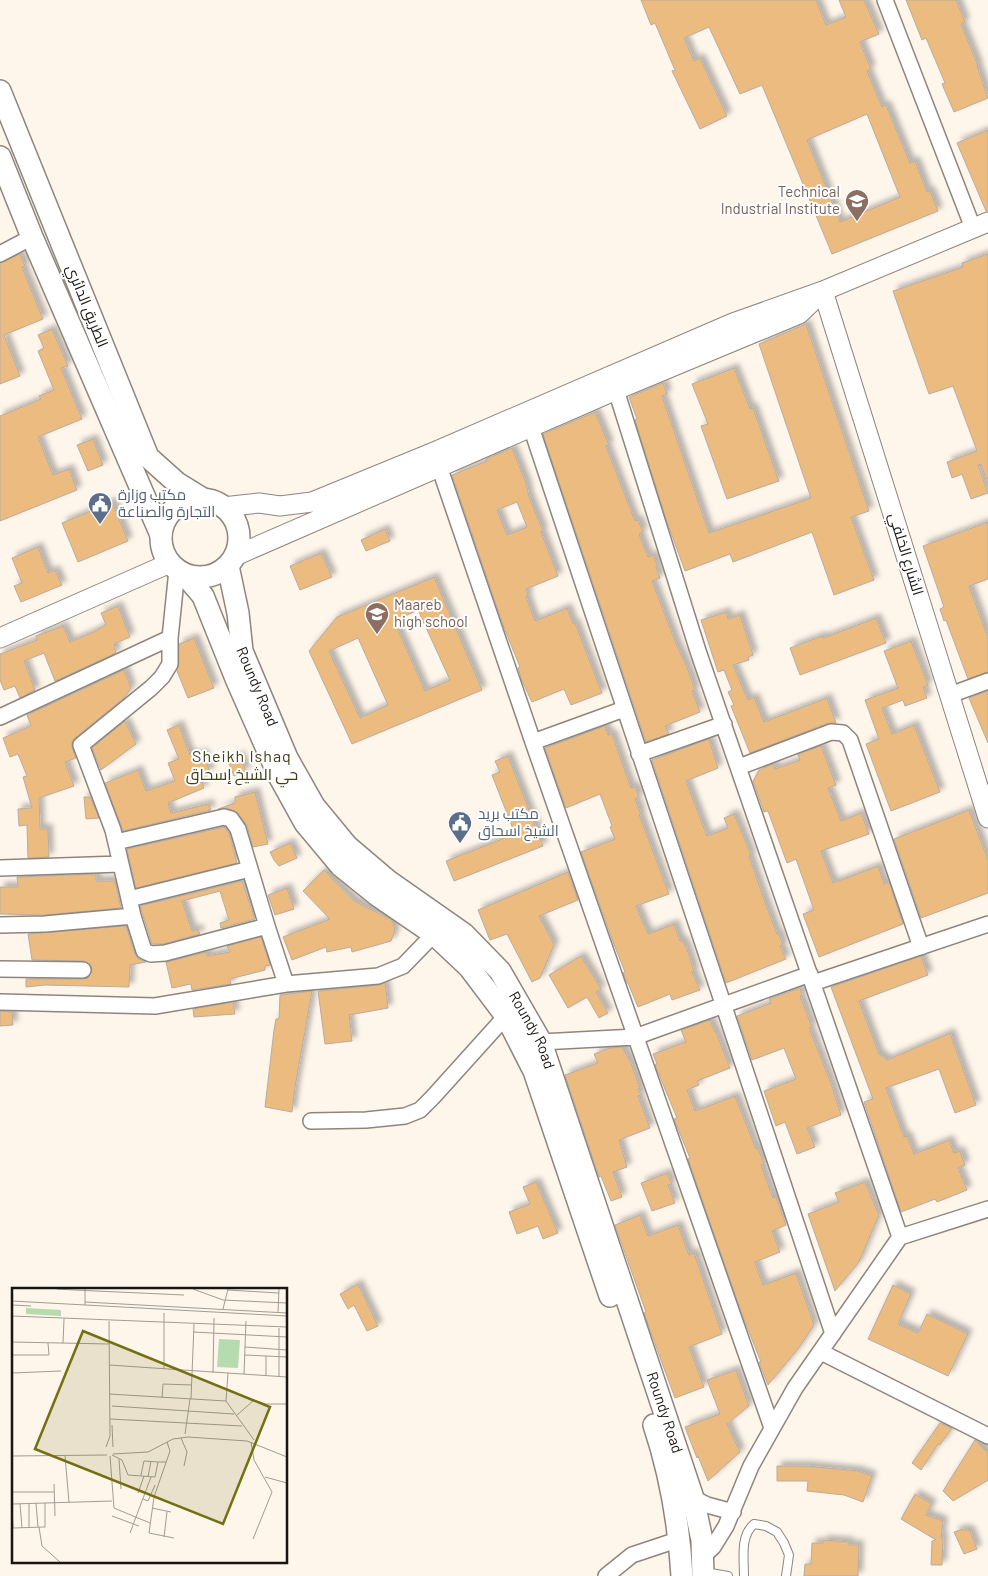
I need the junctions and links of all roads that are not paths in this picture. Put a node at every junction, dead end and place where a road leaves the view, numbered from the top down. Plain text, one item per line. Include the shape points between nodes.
1 (885, 0) edge
2 (0, 91) edge
3 (0, 157) edge
4 (980, 225) edge
5 (32, 238) junction
6 (0, 254) edge
7 (823, 291) junction
8 (613, 384) junction
9 (531, 427) junction
10 (437, 459) junction
11 (203, 499) junction
12 (223, 507) junction
13 (161, 536) junction
14 (232, 561) junction
15 (177, 569) junction
16 (0, 638) edge
17 (170, 638) junction
18 (988, 680) edge
19 (950, 695) junction
20 (624, 709) junction
21 (0, 718) edge
22 (724, 724) junction
23 (533, 742) junction
24 (639, 754) junction
25 (739, 767) junction
26 (988, 818) edge
27 (116, 842) junction
28 (121, 864) junction
29 (0, 868) edge
30 (250, 869) junction
31 (129, 899) junction
32 (133, 916) junction
33 (988, 924) edge
34 (0, 925) edge
35 (266, 926) junction
36 (434, 934) junction
37 (921, 947) junction
38 (0, 969) edge
39 (83, 970) dead end
40 (812, 979) junction
41 (286, 984) junction
42 (0, 1002) edge
43 (723, 1005) junction
44 (506, 1016) junction
45 (635, 1037) junction
46 (541, 1042) junction
47 (311, 1121) dead end
48 (988, 1209) edge
49 (900, 1236) junction
50 (833, 1334) junction
51 (820, 1352) junction
52 (772, 1428) junction
53 (988, 1436) edge
54 (693, 1498) junction
55 (733, 1512) junction
56 (680, 1539) junction
57 (698, 1570) edge
58 (606, 1576) edge
59 (728, 1576) edge
60 (744, 1576) edge
61 (786, 1576) edge

1 - 4 street
2 - 11 main road, الطريق الدائري via 148,457 177,483
3 - 5 main road, الطريق الدائري
4 - 7 street
5 - 6 street
5 - 13 main road, الطريق الدائري
7 - 8 street
7 - 19 street, الشارع الخلفي
8 - 9 street
8 - 10 street
8 - 22 street
9 - 10 street
9 - 20 street
10 - 12 street via 312,502
10 - 14 street
10 - 23 street
11 - 12 main road
11 - 13 main road via 174,508 165,521
12 - 14 main road via 231,514 239,534
13 - 15 main road via 163,550
14 - 15 main road via 212,576 203,578
14 - 46 main road, Roundy Road via 242,651 287,758 314,806 347,846 387,880 464,934 500,972
15 - 16 street
15 - 17 street
15 - 36 main road, Roundy Road via 203,596 278,776 305,822 341,866
17 - 21 street
17 - 27 street via 170,664 162,677 81,745
18 - 19 street
19 - 26 street, الشارع الخلفي
20 - 23 street
20 - 24 street
22 - 24 street
22 - 25 street
23 - 45 street
24 - 43 street
25 - 37 street via 832,732 843,733 850,740
25 - 40 street
27 - 28 street
27 - 30 street via 224,817 231,819 238,829
28 - 29 street
28 - 31 street
30 - 31 street
30 - 35 street
31 - 32 street
32 - 34 street
32 - 35 street via 141,945 144,951 152,954
33 - 37 street
35 - 41 street
36 - 41 street via 403,966 378,976
36 - 44 main road, Roundy Road via 469,967
37 - 40 street
38 - 39 street
40 - 43 street
40 - 49 street
41 - 42 street via 155,1006
43 - 45 street
43 - 50 street
44 - 47 street via 420,1110 404,1116 366,1120
44 - 56 main road, Roundy Road via 534,1071 662,1448
45 - 46 street
45 - 52 street
46 - 54 main road, Roundy Road
48 - 49 street
49 - 50 street
50 - 51 street
51 - 52 street
51 - 53 street
52 - 55 street via 751,1466
54 - 55 street
54 - 57 main road, Roundy Road via 702,1540
55 - 57 street
56 - 57 main road, Roundy Road
56 - 58 street via 632,1555
57 - 59 lane
60 - 61 lane via 744,1541 748,1529 754,1524 777,1532 784,1542 789,1555

